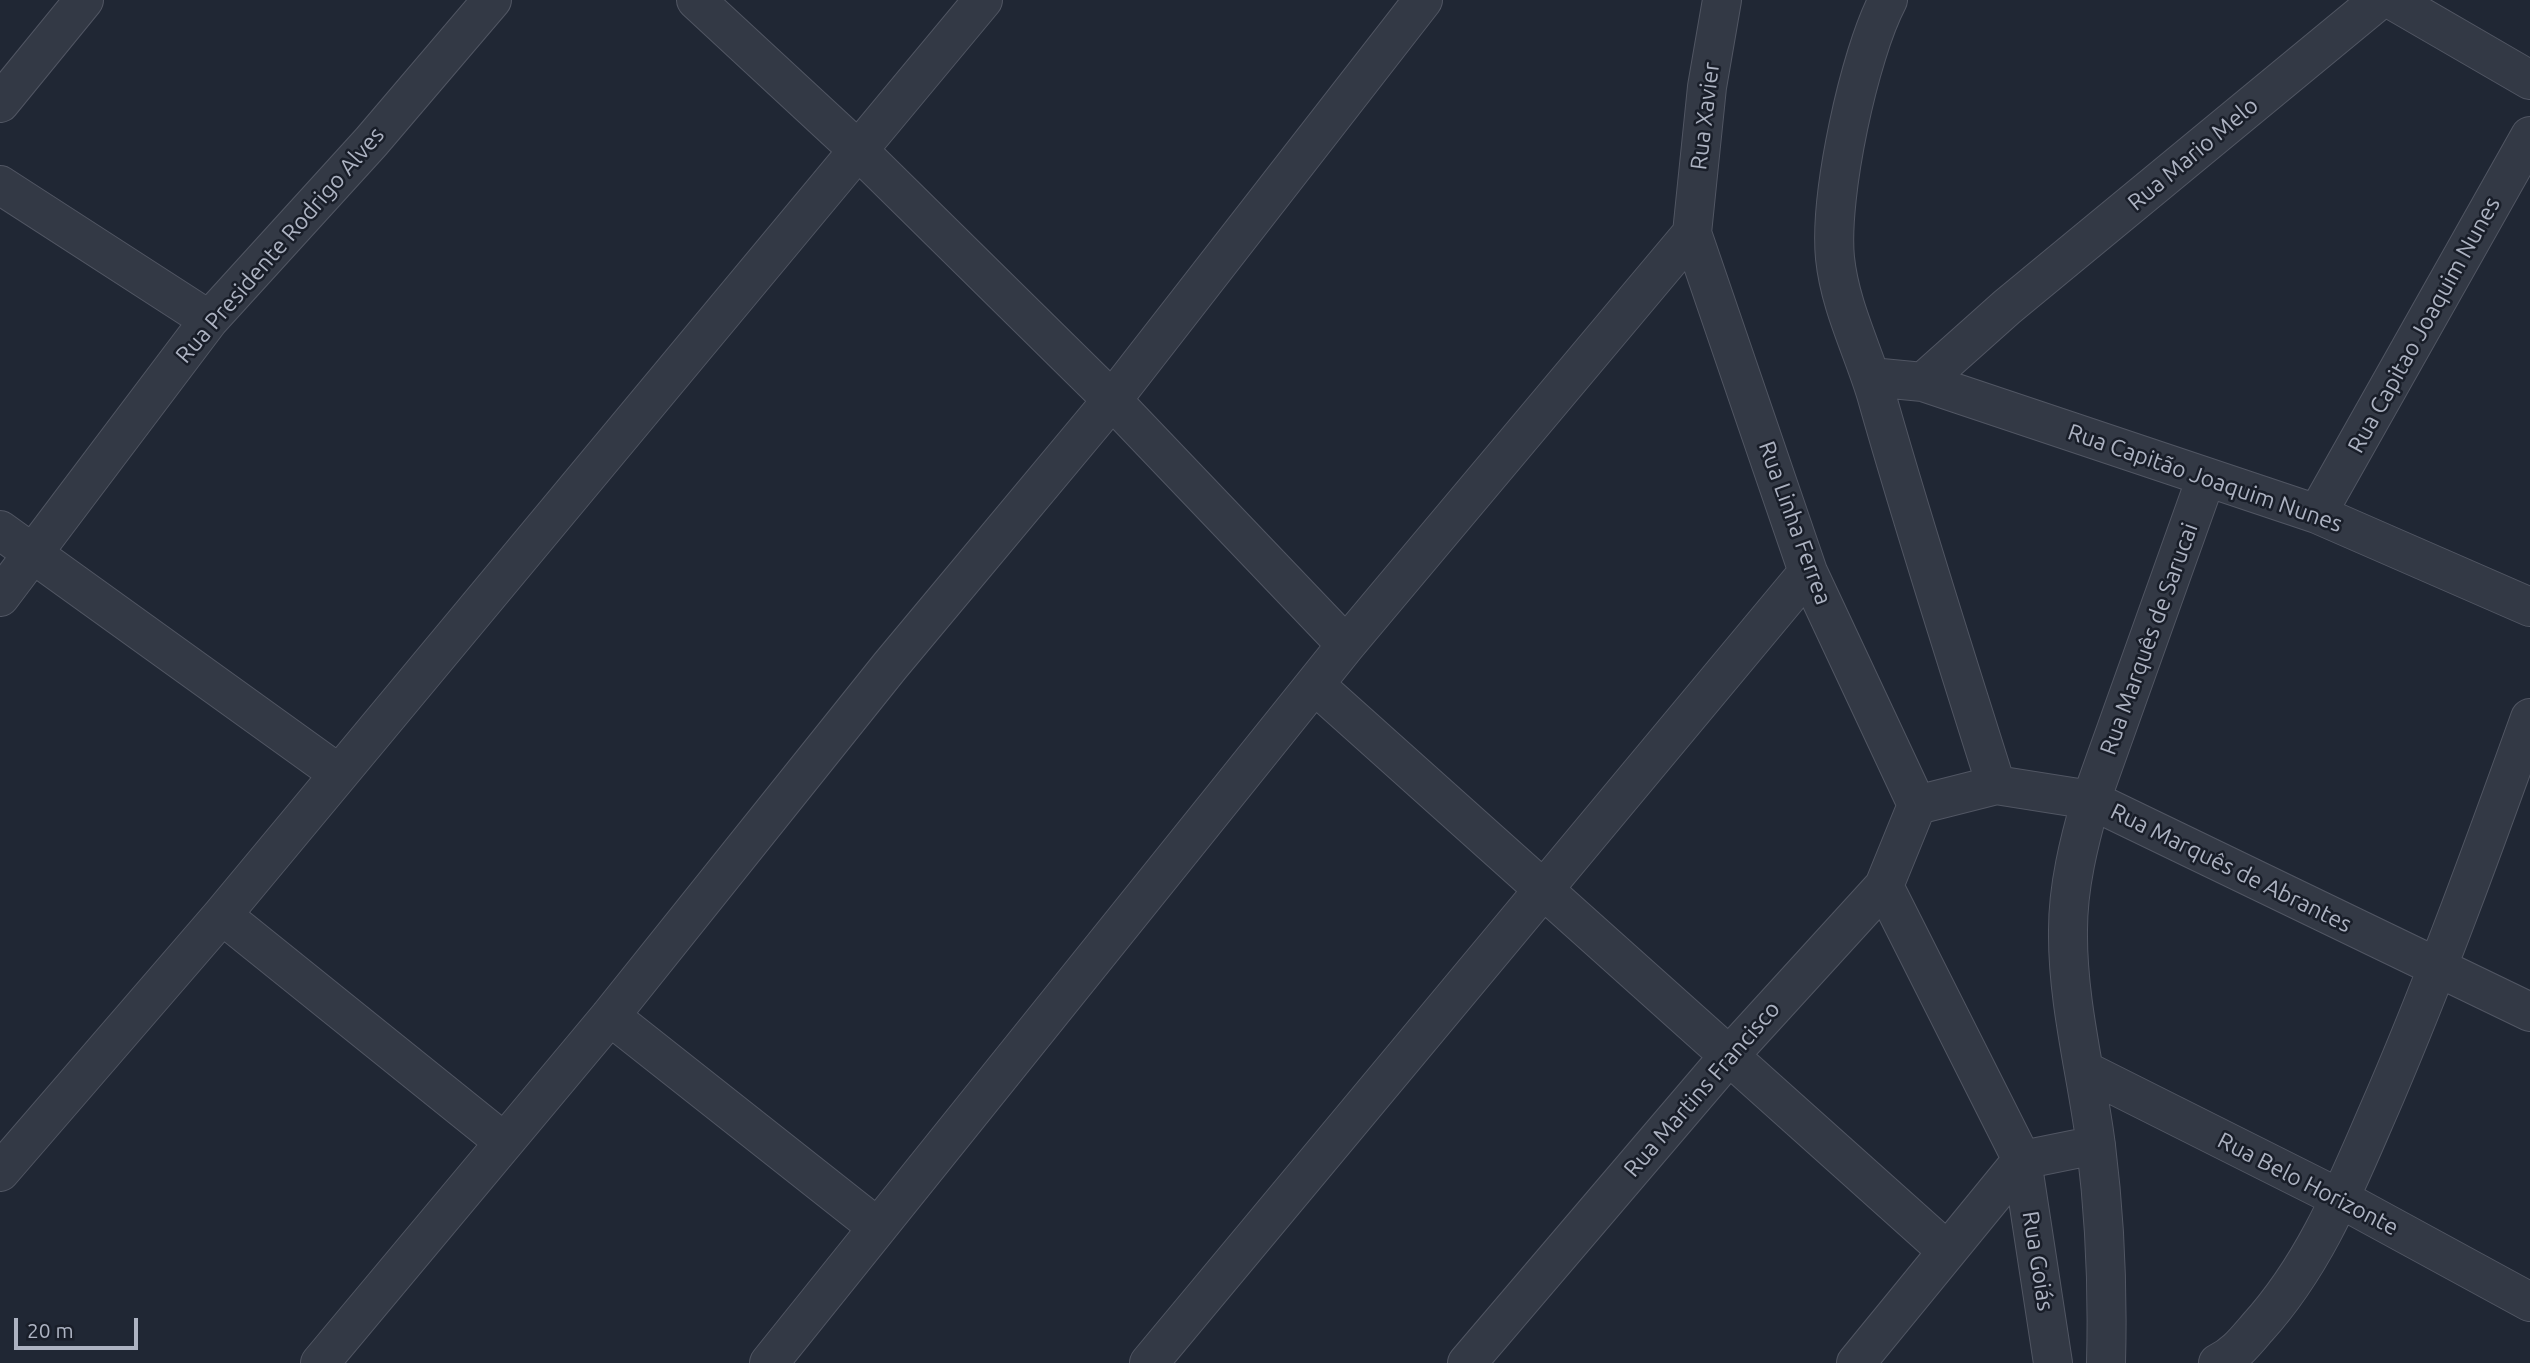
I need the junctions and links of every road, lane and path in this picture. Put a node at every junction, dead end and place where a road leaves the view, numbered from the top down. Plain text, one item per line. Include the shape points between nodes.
1 (84, 0) edge
2 (492, 0) edge
3 (696, 0) edge
4 (983, 0) edge
5 (1423, 0) edge
6 (1722, 0) edge
7 (1888, 0) edge
8 (2379, 0) edge
9 (2392, 0) edge
10 (2530, 80) edge
11 (0, 103) edge
12 (2530, 136) edge
13 (858, 150) junction
14 (0, 186) edge
15 (1692, 233) junction
16 (209, 320) junction
17 (1871, 377) junction
18 (1923, 382) junction
19 (1112, 400) junction
20 (2206, 478) junction
21 (2317, 514) junction
22 (0, 530) edge
23 (33, 551) junction
24 (1808, 572) junction
25 (0, 597) edge
26 (2530, 607) edge
27 (1346, 645) junction
28 (1315, 685) junction
29 (2530, 718) edge
30 (340, 774) junction
31 (1996, 785) junction
32 (2091, 800) junction
33 (1917, 805) junction
34 (1884, 886) junction
35 (1545, 892) junction
36 (222, 915) junction
37 (2439, 969) junction
38 (2530, 1012) edge
39 (610, 1016) junction
40 (1728, 1057) junction
41 (2084, 1070) junction
42 (504, 1142) junction
43 (2096, 1145) junction
44 (2022, 1160) junction
45 (0, 1172) edge
46 (2340, 1199) junction
47 (877, 1227) junction
48 (1946, 1250) junction
49 (2530, 1302) edge
50 (2056, 1361) edge
51 (320, 1363) edge
52 (769, 1363) edge
53 (1149, 1363) edge
54 (1466, 1363) edge
55 (1856, 1363) edge
56 (2106, 1363) edge
57 (2218, 1363) edge

1 - 11 street
2 - 16 street, Rua Presidente Rodrigo Alves
3 - 13 street
4 - 13 street
5 - 19 street
6 - 15 street, Rua Xavier via 1707,87
7 - 17 street via 1856,88 1839,193 1835,256 1844,309
8 - 18 street, Rua Mario Melo via 2007,307
9 - 10 street
12 - 21 street, Rua Capitao Joaquim Nunes
13 - 19 street
13 - 30 street
14 - 16 street
15 - 24 street, Rua Linha Ferrea
15 - 27 street
16 - 23 street, Rua Presidente Rodrigo Alves
17 - 18 street, Rua Capitão Joaquim Nunes
17 - 31 street
18 - 20 street, Rua Capitão Joaquim Nunes
19 - 27 street
19 - 39 street via 890,666
20 - 21 street, Rua Capitão Joaquim Nunes
20 - 32 street, Rua Marquês de Sarucai
21 - 26 street, Rua Capitão Joaquim Nunes
22 - 23 street
23 - 25 street, Rua Presidente Rodrigo Alves
23 - 30 street
24 - 33 street, Rua Linha Ferrea
24 - 35 street
27 - 28 street
28 - 35 street
28 - 47 street
29 - 37 street
30 - 36 street
31 - 32 street, Rua Marquês de Abrantes
31 - 33 street, Rua Marquês de Abrantes
32 - 37 street, Rua Marquês de Abrantes
32 - 41 street, Rua Marquês de Sarucai via 2077,849 2068,929
33 - 34 street, Rua Martins Francisco
34 - 40 street, Rua Martins Francisco
34 - 44 street, Rua Goiás
35 - 40 street
35 - 53 street
36 - 42 street
36 - 45 street
37 - 38 street, Rua Marquês de Abrantes
37 - 46 street
39 - 42 street
39 - 47 street
40 - 48 street
40 - 54 street, Rua Martins Francisco
41 - 43 street, Rua Marquês de Sarucai
41 - 46 street, Rua Belo Horizonte
42 - 51 street
43 - 44 street
43 - 56 street, Rua Marquês de Sarucai via 2105,1227
44 - 48 street
44 - 50 street, Rua Goiás
46 - 49 street, Rua Belo Horizonte
46 - 57 street via 2313,1254 2275,1309 2231,1357
47 - 52 street
48 - 55 street

